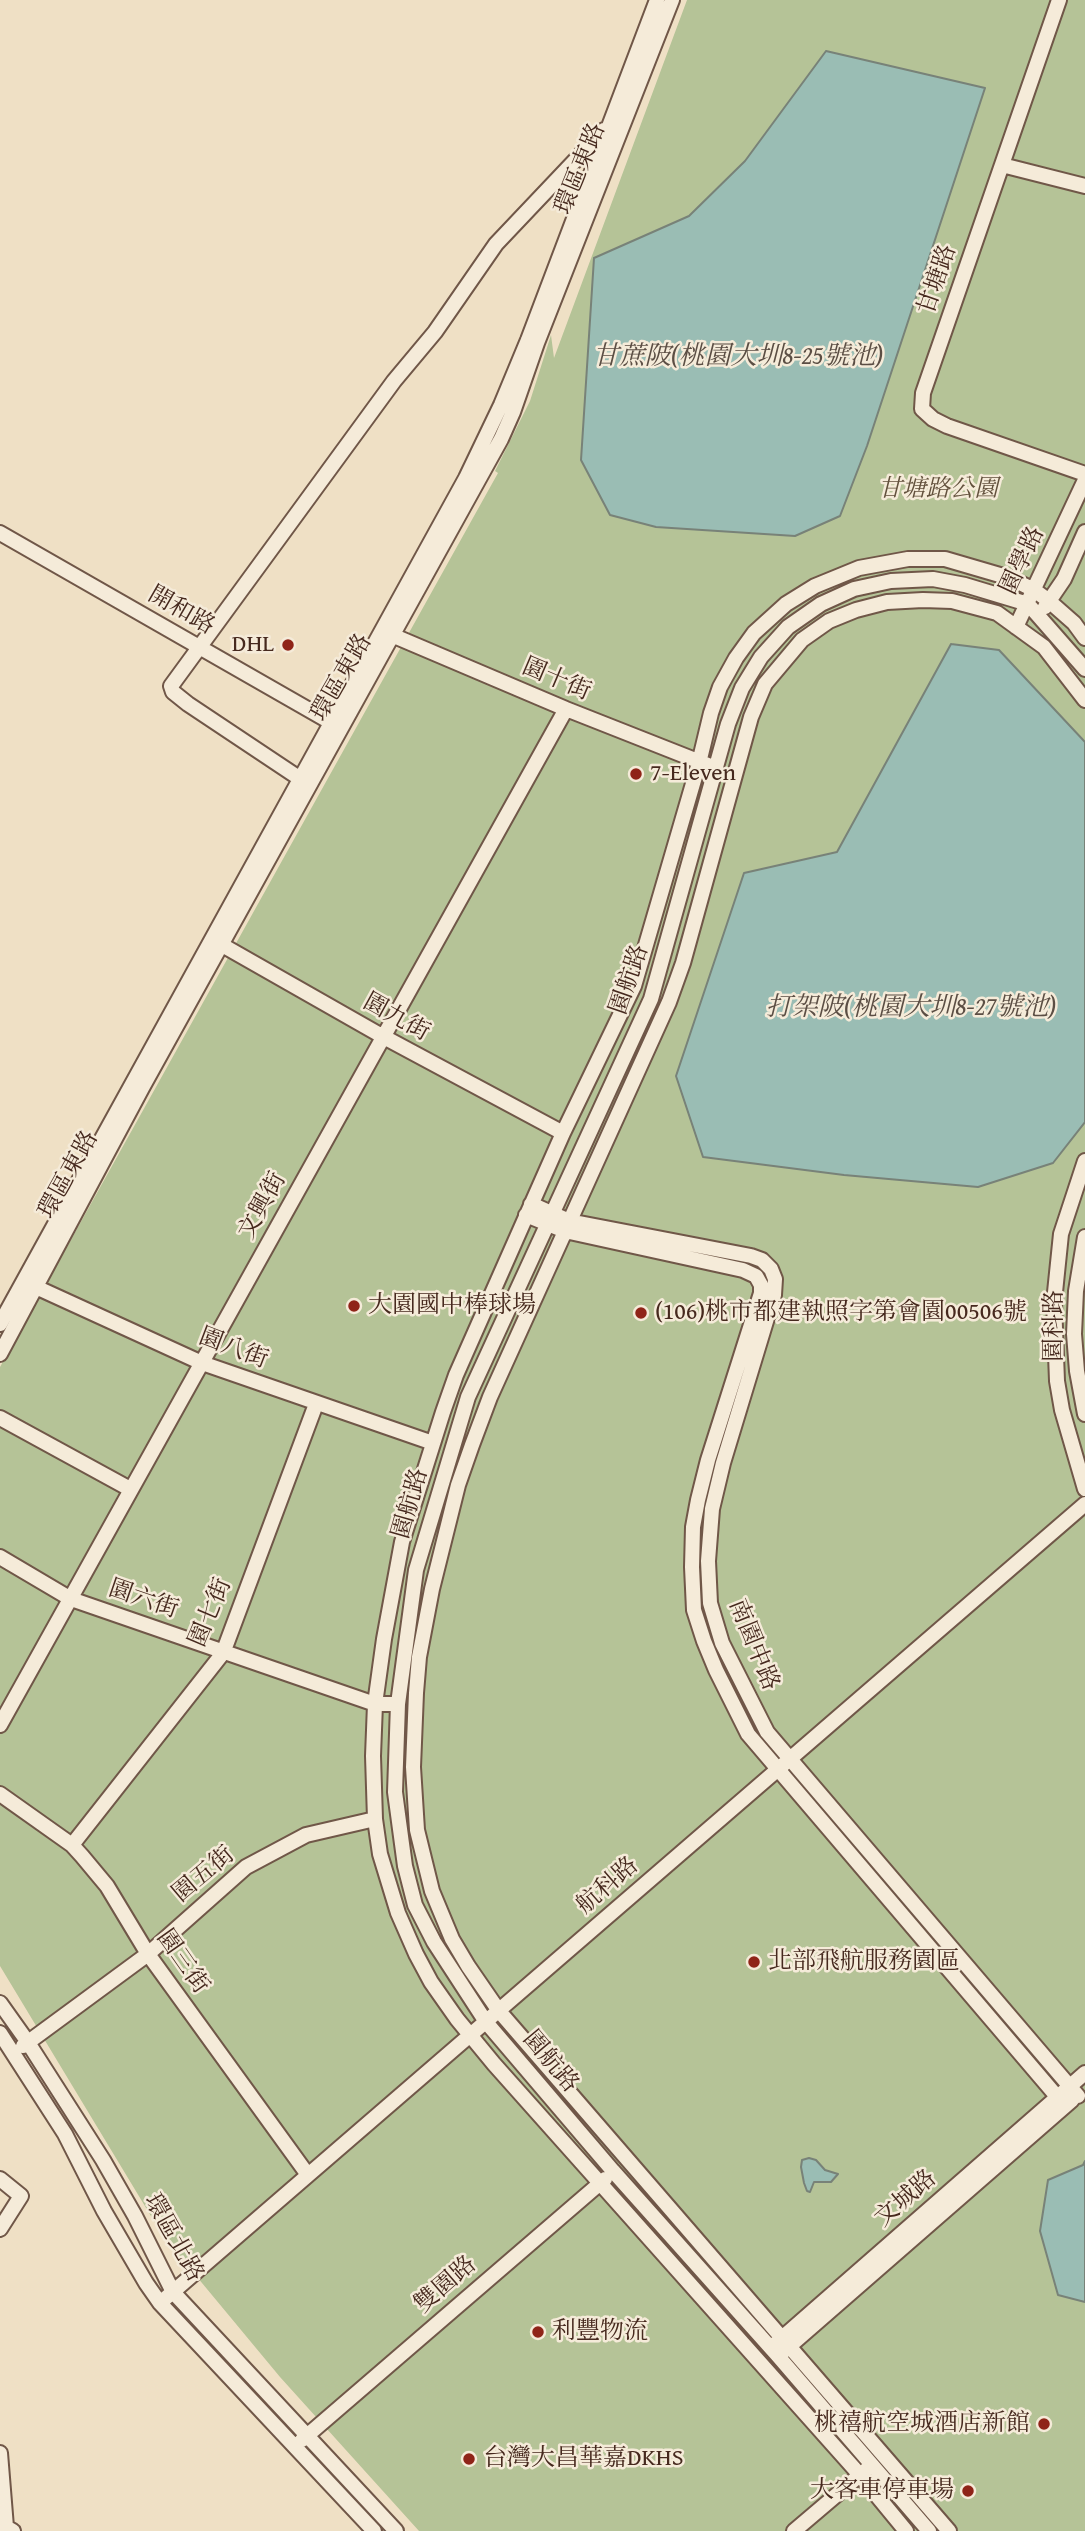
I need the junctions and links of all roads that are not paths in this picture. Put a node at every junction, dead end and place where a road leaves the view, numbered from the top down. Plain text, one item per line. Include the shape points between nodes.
1 (657, 0) edge
2 (671, 0) edge
3 (1059, 0) edge
4 (610, 124) junction
5 (1002, 165) junction
6 (1085, 186) edge
7 (1085, 474) edge
8 (1085, 480) edge
9 (1085, 532) edge
10 (0, 533) edge
11 (1031, 597) junction
12 (1049, 601) junction
13 (1039, 617) junction
14 (1017, 626) junction
15 (387, 633) junction
16 (1085, 638) edge
17 (200, 647) junction
18 (1085, 669) edge
19 (1085, 700) edge
20 (566, 709) junction
21 (335, 725) junction
22 (699, 763) junction
23 (716, 766) junction
24 (299, 778) junction
25 (216, 942) junction
26 (382, 1036) junction
27 (563, 1133) junction
28 (1085, 1161) edge
29 (529, 1210) junction
30 (549, 1219) junction
31 (567, 1226) junction
32 (1085, 1237) edge
33 (30, 1284) junction
34 (0, 1324) edge
35 (0, 1354) edge
36 (202, 1363) junction
37 (316, 1404) junction
38 (1085, 1414) edge
39 (0, 1418) edge
40 (433, 1443) junction
41 (130, 1489) junction
42 (1085, 1489) edge
43 (1085, 1504) edge
44 (0, 1557) edge
45 (71, 1599) junction
46 (223, 1653) junction
47 (375, 1704) junction
48 (398, 1704) junction
49 (0, 1725) edge
50 (790, 1759) junction
51 (778, 1770) junction
52 (0, 1794) edge
53 (375, 1819) junction
54 (72, 1845) junction
55 (148, 1954) junction
56 (0, 2003) edge
57 (499, 2011) junction
58 (486, 2022) junction
59 (0, 2033) edge
60 (471, 2035) junction
61 (27, 2041) junction
62 (15, 2053) junction
63 (1085, 2073) edge
64 (1078, 2091) edge
65 (1062, 2101) junction
66 (627, 2159) junction
67 (613, 2171) junction
68 (308, 2175) junction
69 (0, 2179) edge
70 (599, 2183) junction
71 (0, 2229) edge
72 (173, 2292) junction
73 (160, 2303) junction
74 (787, 2342) junction
75 (774, 2352) junction
76 (761, 2364) junction
77 (307, 2435) junction
78 (296, 2446) junction
79 (0, 2453) edge
80 (883, 2454) junction
81 (872, 2464) junction
82 (859, 2475) junction
83 (13, 2531) edge
84 (374, 2531) edge
85 (396, 2531) edge
86 (794, 2531) edge
87 (906, 2531) edge
88 (929, 2531) edge
89 (949, 2531) edge

1 - 4 street, 環區東路
2 - 15 street, 環區東路 via 513,412
3 - 5 street, 甘塘路
4 - 15 street, 環區東路 via 501,405
4 - 17 street via 496,244
5 - 6 street
5 - 7 street, 甘塘路 via 923,393 922,409 947,426
8 - 11 street, 園學路
9 - 12 street, 園學路
10 - 17 street, 開和路
11 - 12 street
11 - 13 street
11 - 14 street, 園學路
11 - 22 street via 1010,578 945,559 885,561 836,575 786,604 754,633 720,687
11 - 23 street, 園航路 via 933,579 854,589 821,604 788,627 761,657 742,688
12 - 13 street, 園學路
12 - 16 street
13 - 14 street, 園學路
13 - 18 street
14 - 19 street via 1044,647
14 - 31 street via 997,613 952,601 887,602 829,621 802,640 765,684 751,717 669,1002
15 - 20 street, 園十街
15 - 21 street, 環區東路
17 - 21 street, 開和路
17 - 24 street via 171,686 173,692
20 - 22 street, 園十街
20 - 26 street, 文興街
21 - 24 street, 環區東路
21 - 25 street, 環區東路
22 - 23 street, 園十街
22 - 27 street via 634,985
23 - 30 street, 園航路 via 651,999
24 - 25 street, 環區東路
25 - 26 street, 園九街
25 - 33 street, 環區東路
26 - 27 street, 園九街
26 - 36 street, 文興街
27 - 29 street
28 - 42 street via 1061,1234 1054,1302 1057,1381
29 - 30 street, 南園中路
29 - 40 street via 456,1375
30 - 31 street, 南園中路
30 - 48 street, 園航路 via 468,1397 442,1477 416,1570
31 - 50 street, 南園中路 via 751,1256 771,1269 774,1295 723,1463 712,1509 708,1561 710,1603 722,1643 766,1732
31 - 51 street, 南園中路 via 743,1270 756,1276 761,1285 698,1500 692,1567 694,1610 716,1670 748,1734
31 - 57 street via 489,1397 458,1485 419,1657 413,1767 423,1860 452,1939
32 - 38 street, 園科路 via 1074,1334
33 - 34 street, 環區東路
33 - 35 street, 環區東路
33 - 36 street, 園八街
36 - 37 street, 園八街
36 - 41 street, 文興街
37 - 40 street, 園八街
37 - 46 street, 園七街
39 - 41 street
40 - 47 street via 402,1542
41 - 45 street, 文興街
43 - 50 street, 航科路
44 - 45 street, 園六街
45 - 46 street, 園六街
45 - 49 street, 文興街
46 - 47 street, 園六街
46 - 54 street, 園七街
47 - 48 street, 園六街
47 - 53 street
48 - 58 street, 園航路 via 396,1792 415,1905
50 - 51 street, 航科路
50 - 64 street, 南園中路
51 - 57 street, 航科路
51 - 65 street, 南園中路
52 - 54 street, 園三街
53 - 55 street, 園五街 via 306,1835 246,1867
53 - 60 street via 389,1885 416,1954 447,2007
54 - 55 street, 園三街 via 107,1886
55 - 61 street, 園五街
55 - 68 street, 園三街
56 - 61 street, 環區北路
57 - 58 street, 航科路
57 - 66 street
58 - 60 street, 航科路
58 - 67 street, 園航路
59 - 62 street, 環區北路
60 - 68 street, 航科路
60 - 70 street
61 - 62 street, 園五街
61 - 72 street, 環區北路 via 103,2160
62 - 73 street, 環區北路
63 - 64 street, 文城路
64 - 65 street, 文城路
65 - 74 street, 文城路
66 - 67 street, 雙園路
66 - 74 street
67 - 70 street, 雙園路
67 - 75 street, 園航路
68 - 72 street, 航科路
69 - 71 street via 21,2196
70 - 76 street
70 - 77 street, 雙園路
72 - 73 street, 航科路
72 - 77 street, 環區北路
73 - 78 street, 環區北路
74 - 75 street, 文城路
74 - 80 street
75 - 76 street, 文城路
75 - 81 street, 園航路
76 - 82 street
77 - 78 street, 雙園路
77 - 85 street, 環區北路
78 - 84 street, 環區北路
79 - 83 street via 6,2527
80 - 81 street
80 - 89 street
81 - 82 street
81 - 88 street, 園航路
82 - 86 street
82 - 87 street

